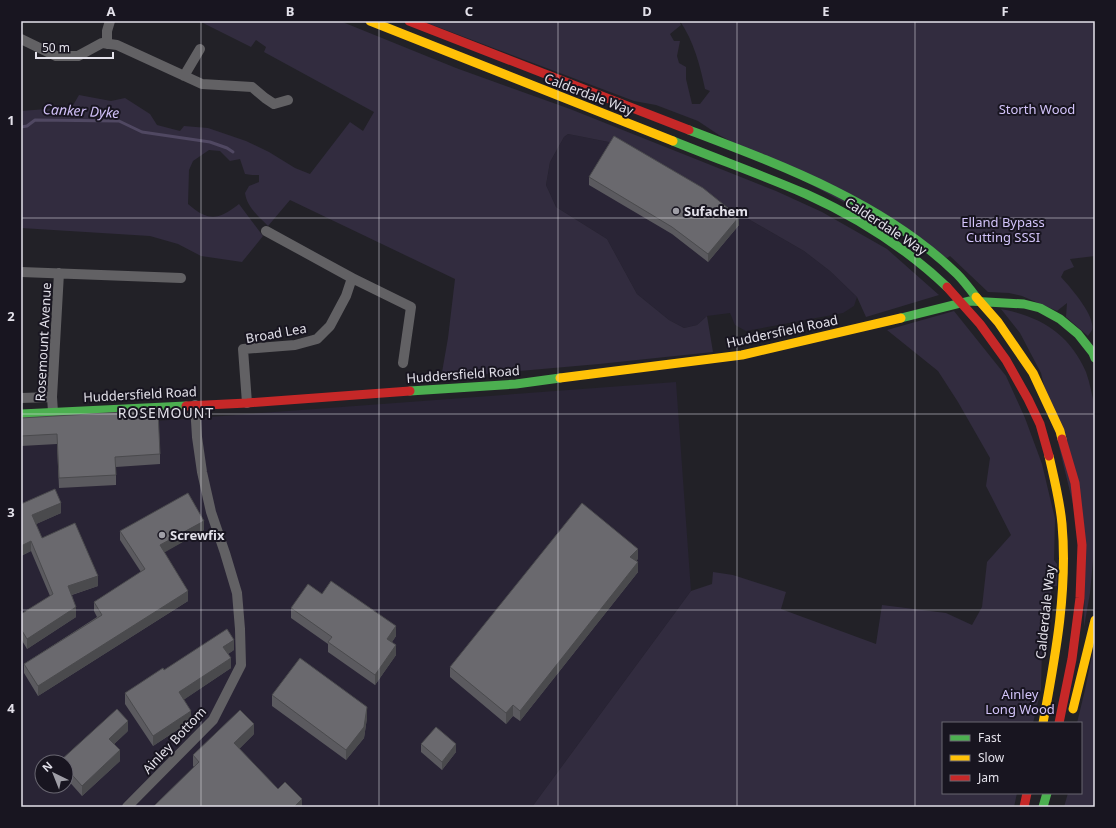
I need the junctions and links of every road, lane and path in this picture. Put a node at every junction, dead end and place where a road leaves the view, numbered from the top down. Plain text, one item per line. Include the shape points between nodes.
1 (110, 21) edge
2 (370, 21) edge
3 (409, 21) edge
4 (21, 39) edge
5 (107, 44) junction
6 (200, 48) dead end
7 (184, 76) junction
8 (288, 100) dead end
9 (266, 231) dead end
10 (21, 272) edge
11 (59, 274) junction
12 (181, 278) dead end
13 (352, 278) junction
14 (1095, 358) edge
15 (403, 363) dead end
16 (52, 397) junction
17 (21, 398) edge
18 (247, 403) junction
19 (195, 405) junction
20 (53, 412) junction
21 (21, 414) edge
22 (1095, 620) edge
23 (1071, 716) dead end
24 (1043, 722) edge
25 (1059, 722) edge
26 (1027, 794) edge
27 (1044, 794) edge
28 (1047, 794) edge
29 (127, 807) edge
30 (1024, 807) edge
31 (1042, 807) edge

1 - 5 street
2 - 24 main road, Calderdale Way via 806,194 883,236 916,259 949,289 978,322 1016,376 1042,428 1056,482 1063,534 1063,588
3 - 25 main road, Calderdale Way via 799,174 875,212 899,227 941,259 970,288 998,322 1033,374 1060,431 1075,483 1082,545 1080,598 1072,659
4 - 5 street via 56,56 78,56 102,43
5 - 7 street via 117,45
6 - 7 street
7 - 8 street via 202,84 252,88 274,104
9 - 13 street
10 - 11 street, Rosemount Avenue
11 - 12 street, Rosemount Avenue
11 - 16 street, Rosemount Avenue
13 - 15 street via 411,307
13 - 18 street, Broad Lea via 346,296 330,326 317,339 295,345 243,349
14 - 18 main road, Huddersfield Road via 1078,334 1060,319 1040,308 1024,304 969,301 742,355 516,384
16 - 17 street
16 - 20 street, Rosemount Avenue
18 - 19 main road, Huddersfield Road
19 - 20 main road, Huddersfield Road
19 - 29 street, Ainley Bottom via 202,472 211,512 237,593 241,665 213,720
20 - 21 main road, Huddersfield Road
22 - 23 main road
26 - 30 main road
27 - 31 main road
28 - 31 main road

